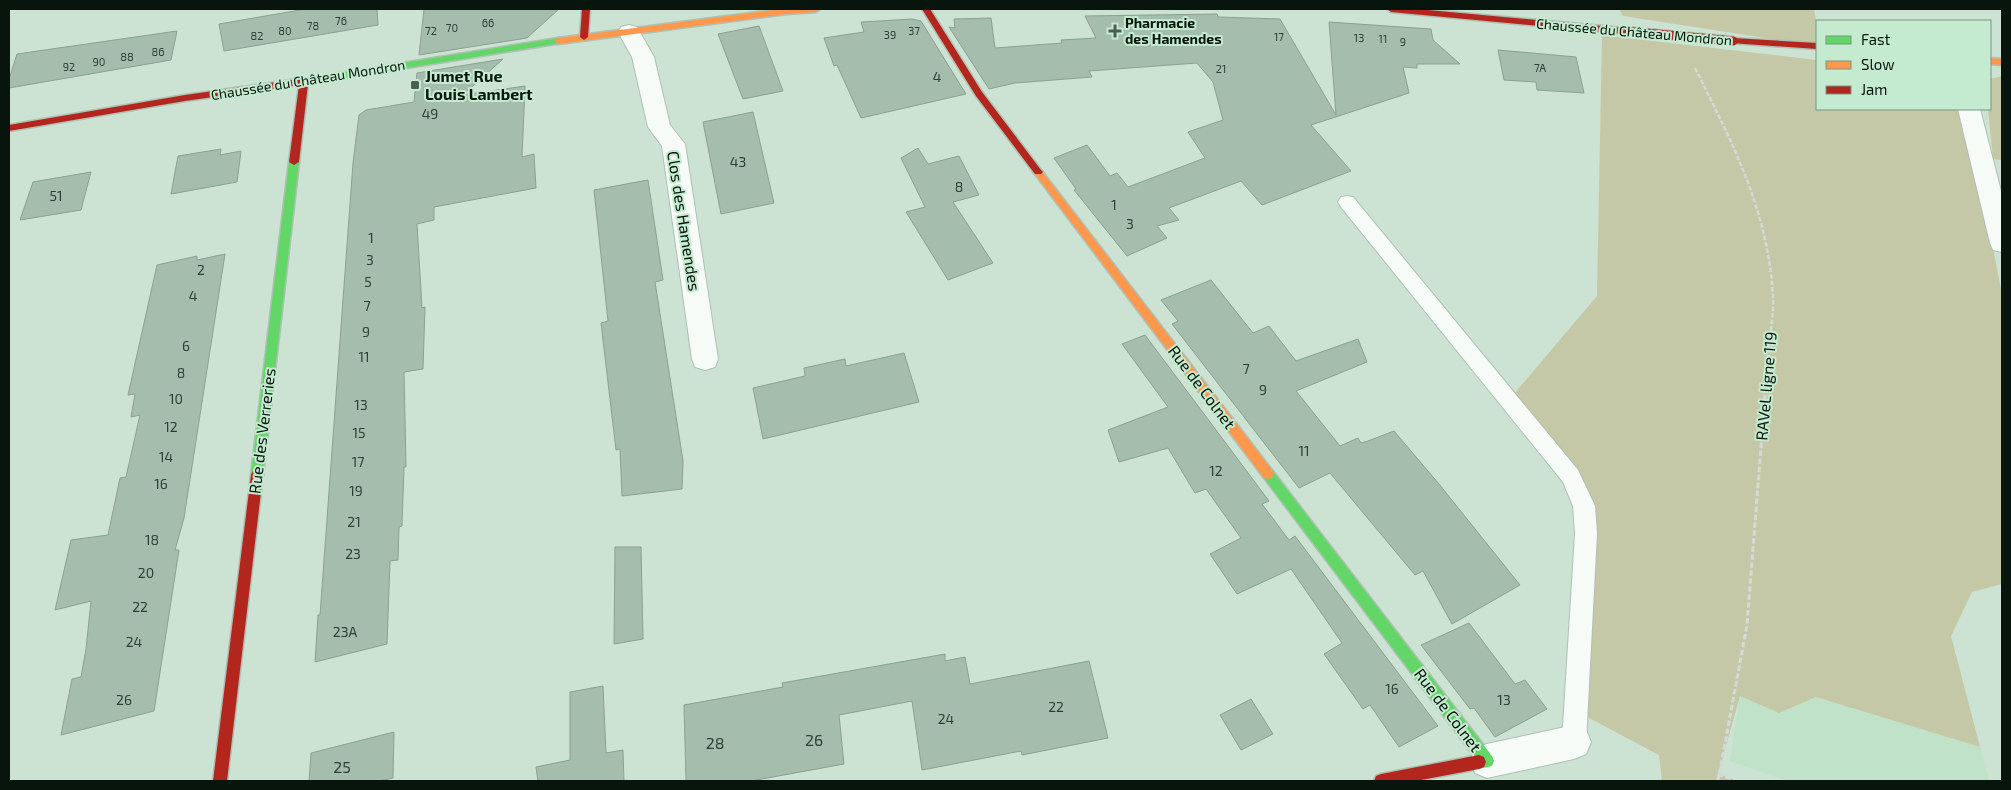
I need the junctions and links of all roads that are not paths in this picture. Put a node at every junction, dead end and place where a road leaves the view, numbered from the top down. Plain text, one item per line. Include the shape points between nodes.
1 (586, 9) edge
2 (816, 9) edge
3 (926, 9) edge
4 (1391, 9) edge
5 (629, 32) junction
6 (584, 37) junction
7 (1816, 46) edge
8 (304, 82) junction
9 (1969, 110) edge
10 (9, 128) edge
11 (1348, 202) dead end
12 (2002, 243) edge
13 (705, 359) dead end
14 (1574, 742) joint
15 (1487, 760) junction
16 (220, 781) edge
17 (1381, 781) edge

1 - 6 street
2 - 5 street, Chaussée du Château Mondron
3 - 15 street, Rue de Colnet via 979,94
4 - 7 street, Chaussée du Château Mondron, bridge via 1733,42
5 - 6 street, Chaussée du Château Mondron
5 - 13 street, Clos des Hamendes via 643,57 659,127 673,144
6 - 8 street, Chaussée du Château Mondron
8 - 10 street, Chaussée du Château Mondron via 185,98
8 - 16 street, Rue des Verreries
9 - 12 street
11 - 14 lane via 1571,476 1584,506 1586,533
14 - 15 street, Rue de Colnet
15 - 17 street, Rue de Colnet

